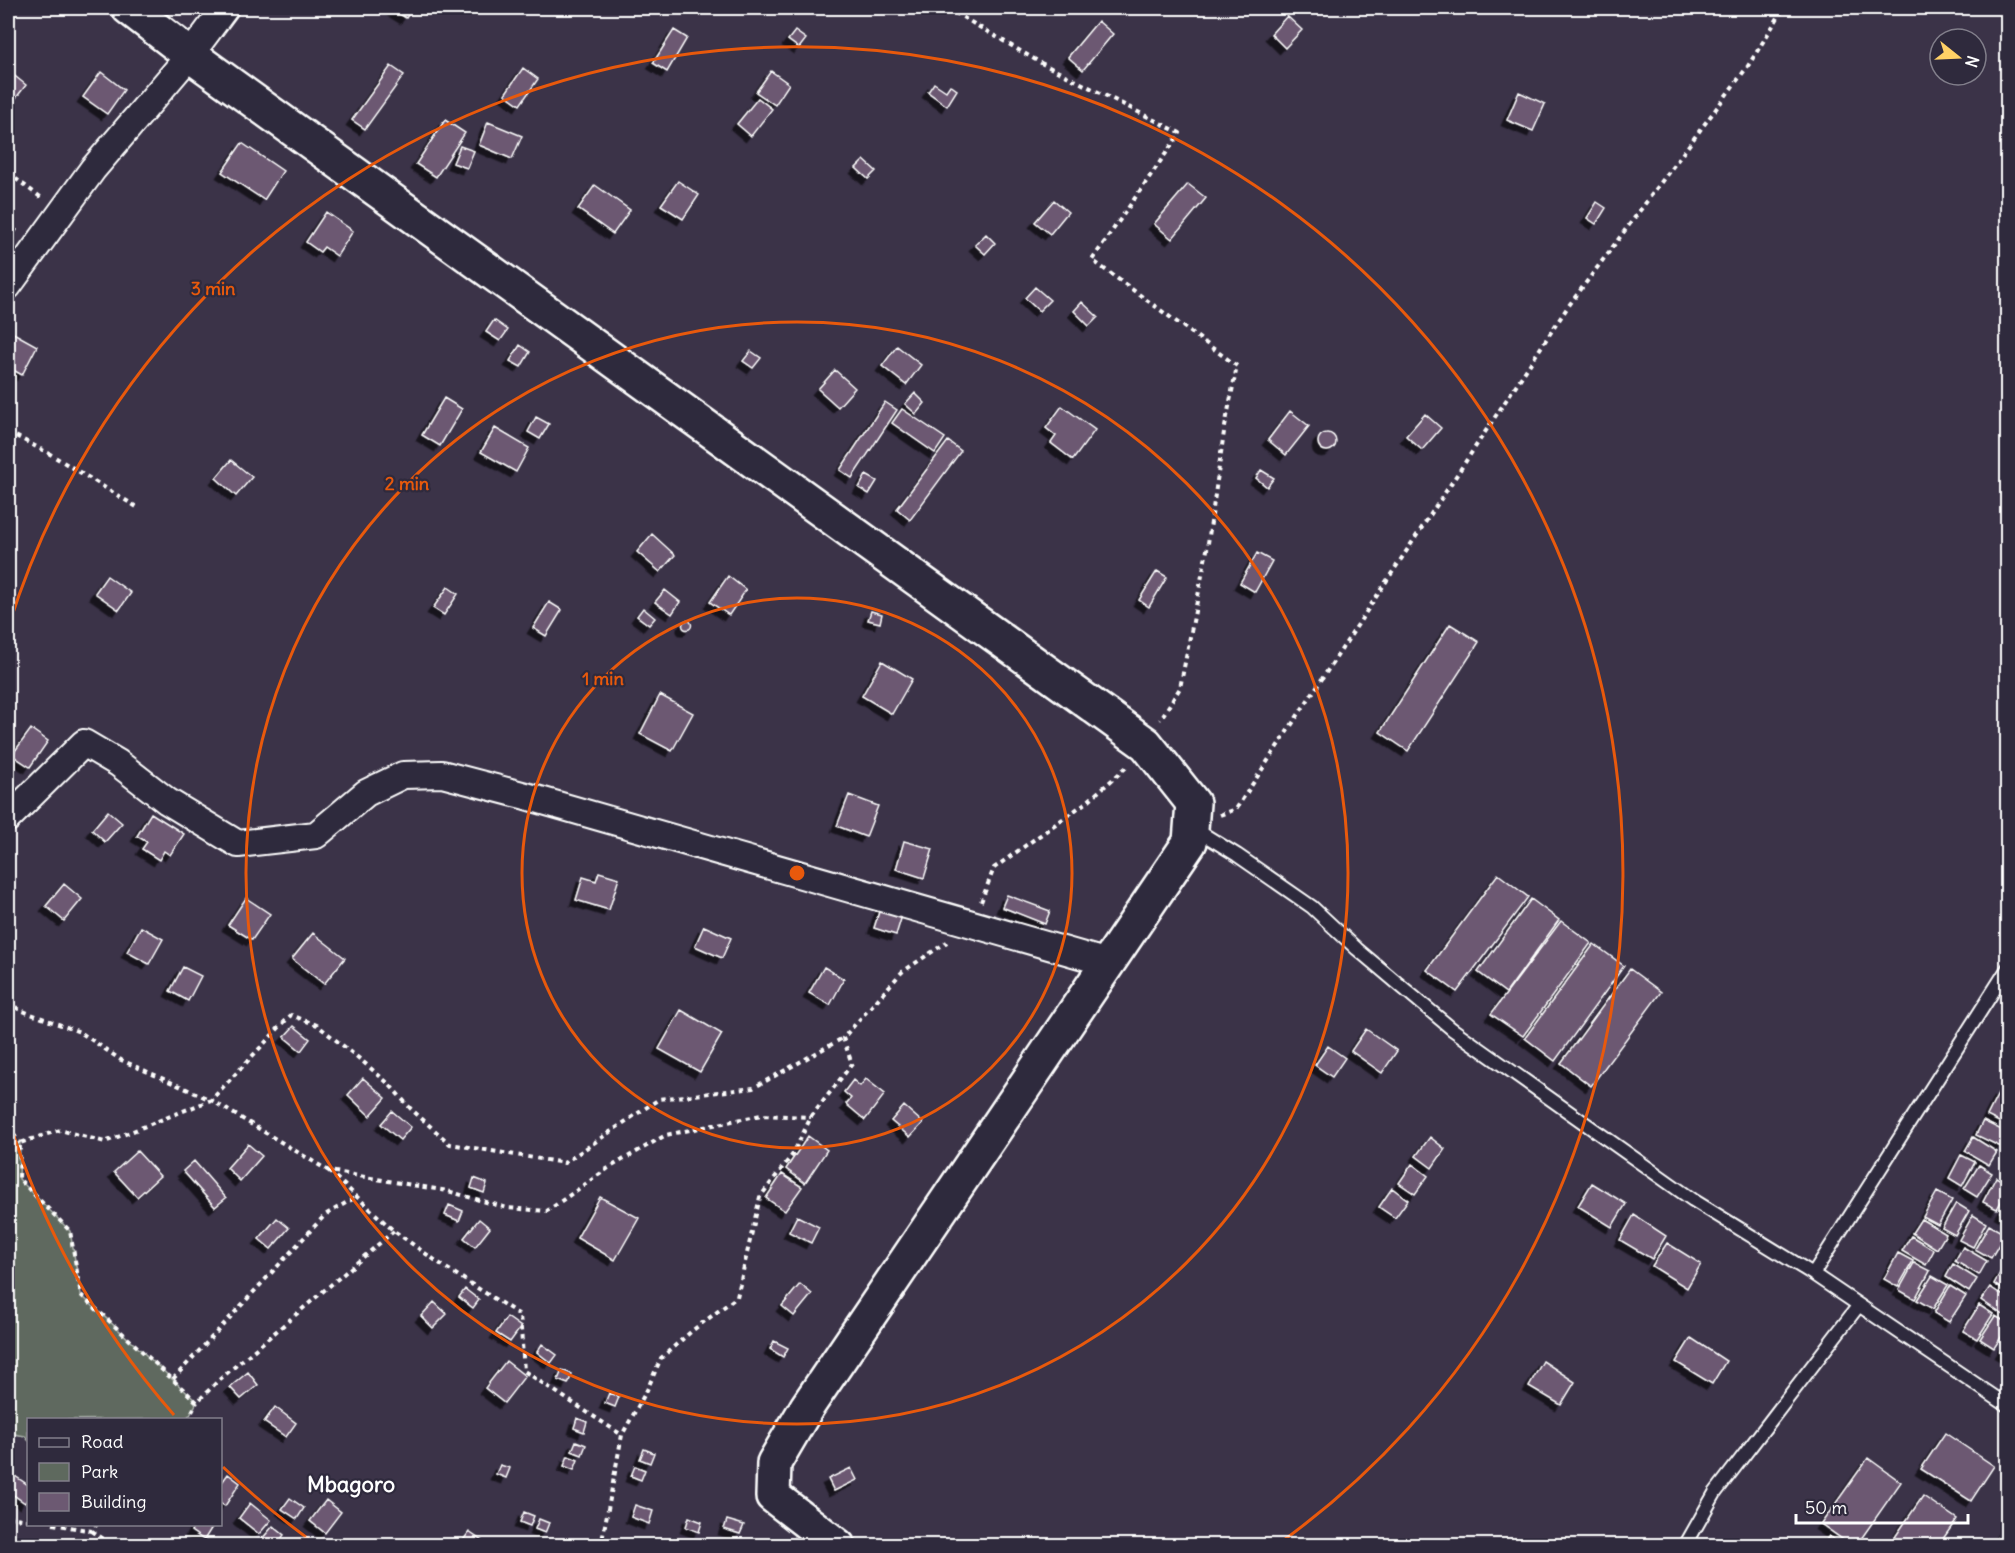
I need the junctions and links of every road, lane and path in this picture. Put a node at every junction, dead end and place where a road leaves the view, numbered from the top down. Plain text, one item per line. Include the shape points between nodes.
1 (129, 8) edge
2 (225, 8) edge
3 (947, 8) edge
4 (1784, 8) edge
5 (190, 55) junction
6 (8, 173) edge
7 (63, 211) junction
8 (8, 286) edge
9 (8, 432) edge
10 (140, 509) dead end
11 (1146, 744) junction
12 (8, 818) edge
13 (1191, 827) junction
14 (972, 925) junction
15 (1108, 963) junction
16 (2007, 968) edge
17 (8, 1002) edge
18 (843, 1038) junction
19 (211, 1100) junction
20 (811, 1117) junction
21 (8, 1127) edge
22 (20, 1143) junction
23 (329, 1171) junction
24 (358, 1196) junction
25 (394, 1231) junction
26 (1813, 1274) junction
27 (1859, 1305) junction
28 (173, 1379) junction
29 (197, 1401) junction
30 (2007, 1406) edge
31 (188, 1418) edge
32 (622, 1435) junction
33 (8, 1517) edge
34 (27, 1520) edge
35 (64, 1526) edge
36 (96, 1526) edge
37 (92, 1531) junction
38 (114, 1545) edge
39 (601, 1545) edge
40 (838, 1545) edge
41 (1685, 1545) edge

1 - 5 street
2 - 5 street
3 - 11 path via 1041,63 1180,133 1092,261 1237,366 1180,688
4 - 13 path via 1748,66 1567,308 1236,809
5 - 7 street via 93,169
5 - 11 street
6 - 7 path
7 - 8 street
9 - 10 path
11 - 13 street via 1193,803
11 - 14 path via 1139,756 1088,801 994,868
12 - 14 street via 84,743 238,844 316,835 366,793 403,775 442,774
13 - 15 street via 1190,842
13 - 26 lane via 1312,907 1452,1029 1693,1200
14 - 15 street
14 - 18 path via 902,972
15 - 40 street via 814,1397 774,1463 773,1496
16 - 26 lane
17 - 19 path via 80,1032 121,1060
18 - 19 path via 753,1088 659,1099 564,1163 450,1144 361,1060 317,1025 291,1015
18 - 20 path via 852,1064
19 - 22 path via 105,1142 60,1130
19 - 23 path
20 - 23 path via 761,1114 666,1135 607,1169 547,1211 507,1208 448,1191
20 - 32 path via 793,1154 759,1197 737,1297 661,1358
21 - 22 path
22 - 28 path via 19,1179 70,1231 81,1295
23 - 24 path
24 - 25 path
24 - 28 path via 325,1215
25 - 29 path
25 - 32 path via 520,1315 524,1371
26 - 27 lane
27 - 30 lane
27 - 41 lane via 1714,1493
28 - 29 path
29 - 31 path
32 - 39 path
33 - 34 path
35 - 37 path
36 - 37 path
37 - 38 path

